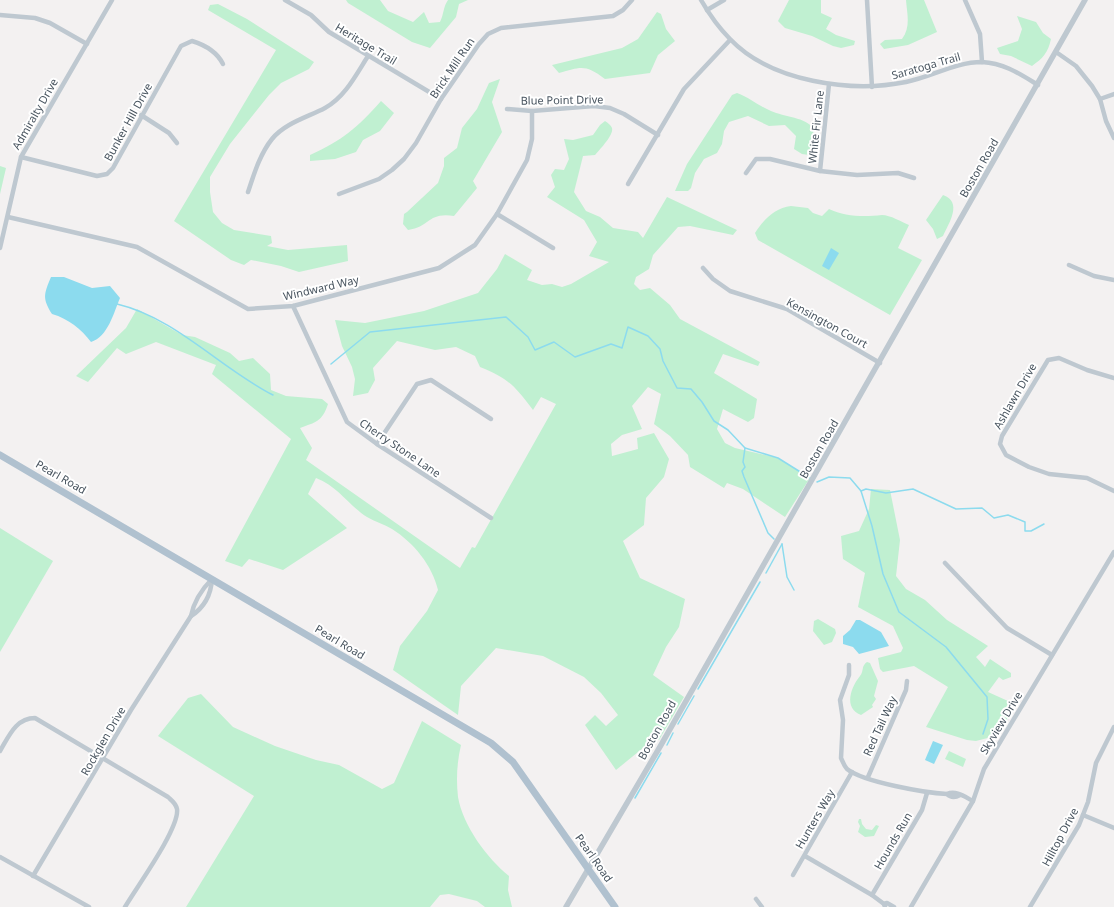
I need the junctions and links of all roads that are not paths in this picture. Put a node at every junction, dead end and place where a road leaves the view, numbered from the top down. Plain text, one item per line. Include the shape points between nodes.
1 (112, 0) edge
2 (285, 0) edge
3 (632, 0) edge
4 (701, 0) edge
5 (724, 0) edge
6 (867, 0) edge
7 (965, 0) edge
8 (1084, 0) edge
9 (707, 10) junction
10 (0, 15) edge
11 (730, 40) junction
12 (87, 44) junction
13 (1056, 52) junction
14 (368, 56) junction
15 (982, 62) junction
16 (223, 64) dead end
17 (829, 84) junction
18 (1038, 84) junction
19 (872, 86) junction
20 (1114, 94) edge
21 (441, 99) junction
22 (1100, 99) junction
23 (507, 109) dead end
24 (532, 111) junction
25 (142, 115) junction
26 (658, 134) junction
27 (1114, 138) edge
28 (177, 143) dead end
29 (21, 156) junction
30 (820, 171) junction
31 (746, 173) dead end
32 (914, 178) dead end
33 (628, 184) dead end
34 (248, 192) dead end
35 (339, 194) dead end
36 (497, 214) junction
37 (8, 217) junction
38 (0, 248) edge
39 (553, 248) dead end
40 (1069, 265) dead end
41 (703, 268) dead end
42 (1114, 280) edge
43 (293, 306) junction
44 (880, 363) junction
45 (1114, 378) edge
46 (492, 419) dead end
47 (377, 444) junction
48 (0, 455) edge
49 (1114, 491) edge
50 (491, 518) dead end
51 (1114, 552) edge
52 (945, 564) dead end
53 (212, 579) junction
54 (191, 616) junction
55 (1052, 655) junction
56 (849, 665) dead end
57 (907, 681) dead end
58 (1114, 727) edge
59 (0, 751) edge
60 (104, 758) junction
61 (852, 772) junction
62 (868, 777) junction
63 (927, 794) junction
64 (973, 801) junction
65 (1083, 815) junction
66 (1114, 828) edge
67 (804, 856) junction
68 (0, 857) edge
69 (589, 869) junction
70 (793, 875) dead end
71 (33, 876) junction
72 (872, 895) junction
73 (756, 899) dead end
74 (884, 905) edge
75 (89, 907) edge
76 (125, 907) edge
77 (566, 907) edge
78 (615, 907) edge
79 (762, 907) edge
80 (894, 907) edge
81 (911, 907) edge
82 (1030, 907) edge

1 - 12 street, Admiralty Drive
2 - 14 street, Heritage Trail via 311,15 329,32
3 - 21 street, Brick Mill Run via 613,16 500,28 488,34
4 - 9 street, Saratoga Trail
5 - 9 street
6 - 19 street
7 - 15 street via 980,34
8 - 13 street, Boston Road
9 - 11 street, Saratoga Trail
10 - 12 street via 35,18 50,23
11 - 17 street, Saratoga Trail via 755,58 780,70
11 - 26 street via 684,89
12 - 29 street, Admiralty Drive
13 - 18 street, Boston Road
13 - 22 street via 1068,59 1084,75
14 - 21 street, Heritage Trail
14 - 34 street via 340,97 273,138 261,157
15 - 18 street, Saratoga Trail via 1006,67
15 - 19 street, Saratoga Trail via 957,66 908,82
16 - 25 street, Bunker Hill Drive via 219,56 201,44 192,41 181,46
17 - 19 street, Saratoga Trail
17 - 30 street, White Fir Lane
18 - 44 street, Boston Road
20 - 22 street
21 - 35 street, Brick Mill Run via 404,159 379,179
22 - 27 street
23 - 24 street, Blue Point Drive
24 - 26 street, Blue Point Drive via 594,106 610,108
24 - 36 street, Windward Way via 532,139 527,160
25 - 28 street via 168,133
25 - 29 street, Bunker Hill Drive via 113,168 107,174 97,176
26 - 33 street
29 - 37 street, Admiralty Drive
30 - 31 street via 770,159 756,159
30 - 32 street via 857,175 898,173
36 - 39 street
36 - 43 street, Windward Way via 475,245 439,268
37 - 38 street, Admiralty Drive
37 - 43 street, Windward Way via 137,246 248,309
40 - 42 street via 1094,276
41 - 44 street, Kensington Court via 730,291 787,309
43 - 47 street, Cherry Stone Lane via 346,422
44 - 69 street, Boston Road
45 - 49 street, Ashlawn Drive via 1064,359 1054,358 1044,363 1002,436 1001,448 1006,455 1039,471 1087,478
46 - 47 street via 432,380 417,384
47 - 50 street, Cherry Stone Lane
48 - 53 main road, Pearl Road
51 - 55 street, Skyview Drive
52 - 55 street via 1007,628
53 - 54 street, Rockglen Drive via 203,588 193,606
53 - 54 street, Rockglen Drive via 211,593 200,611
53 - 69 main road, Pearl Road via 495,747 512,762
54 - 60 street, Rockglen Drive via 131,710
55 - 64 street, Skyview Drive via 984,769
56 - 61 street via 849,674 840,700 843,720 841,758 843,764
57 - 62 street, Red Tail Way via 906,690
58 - 65 street, Hilltop Drive via 1096,763
59 - 60 street via 19,722 26,718 35,718
60 - 71 street, Rockglen Drive
60 - 76 street via 168,797 177,809 173,825 160,852
61 - 62 street
61 - 67 street, Hunters Way
62 - 63 street
63 - 64 street via 951,792
63 - 72 street, Hounds Run via 922,810
64 - 81 street, Skyview Drive
65 - 66 street
65 - 82 street, Hilltop Drive
67 - 70 street, Hunters Way
67 - 72 street
68 - 71 street
69 - 77 street, Boston Road
69 - 78 main road, Pearl Road
71 - 75 street
72 - 74 street
73 - 79 street
74 - 80 street via 887,903

